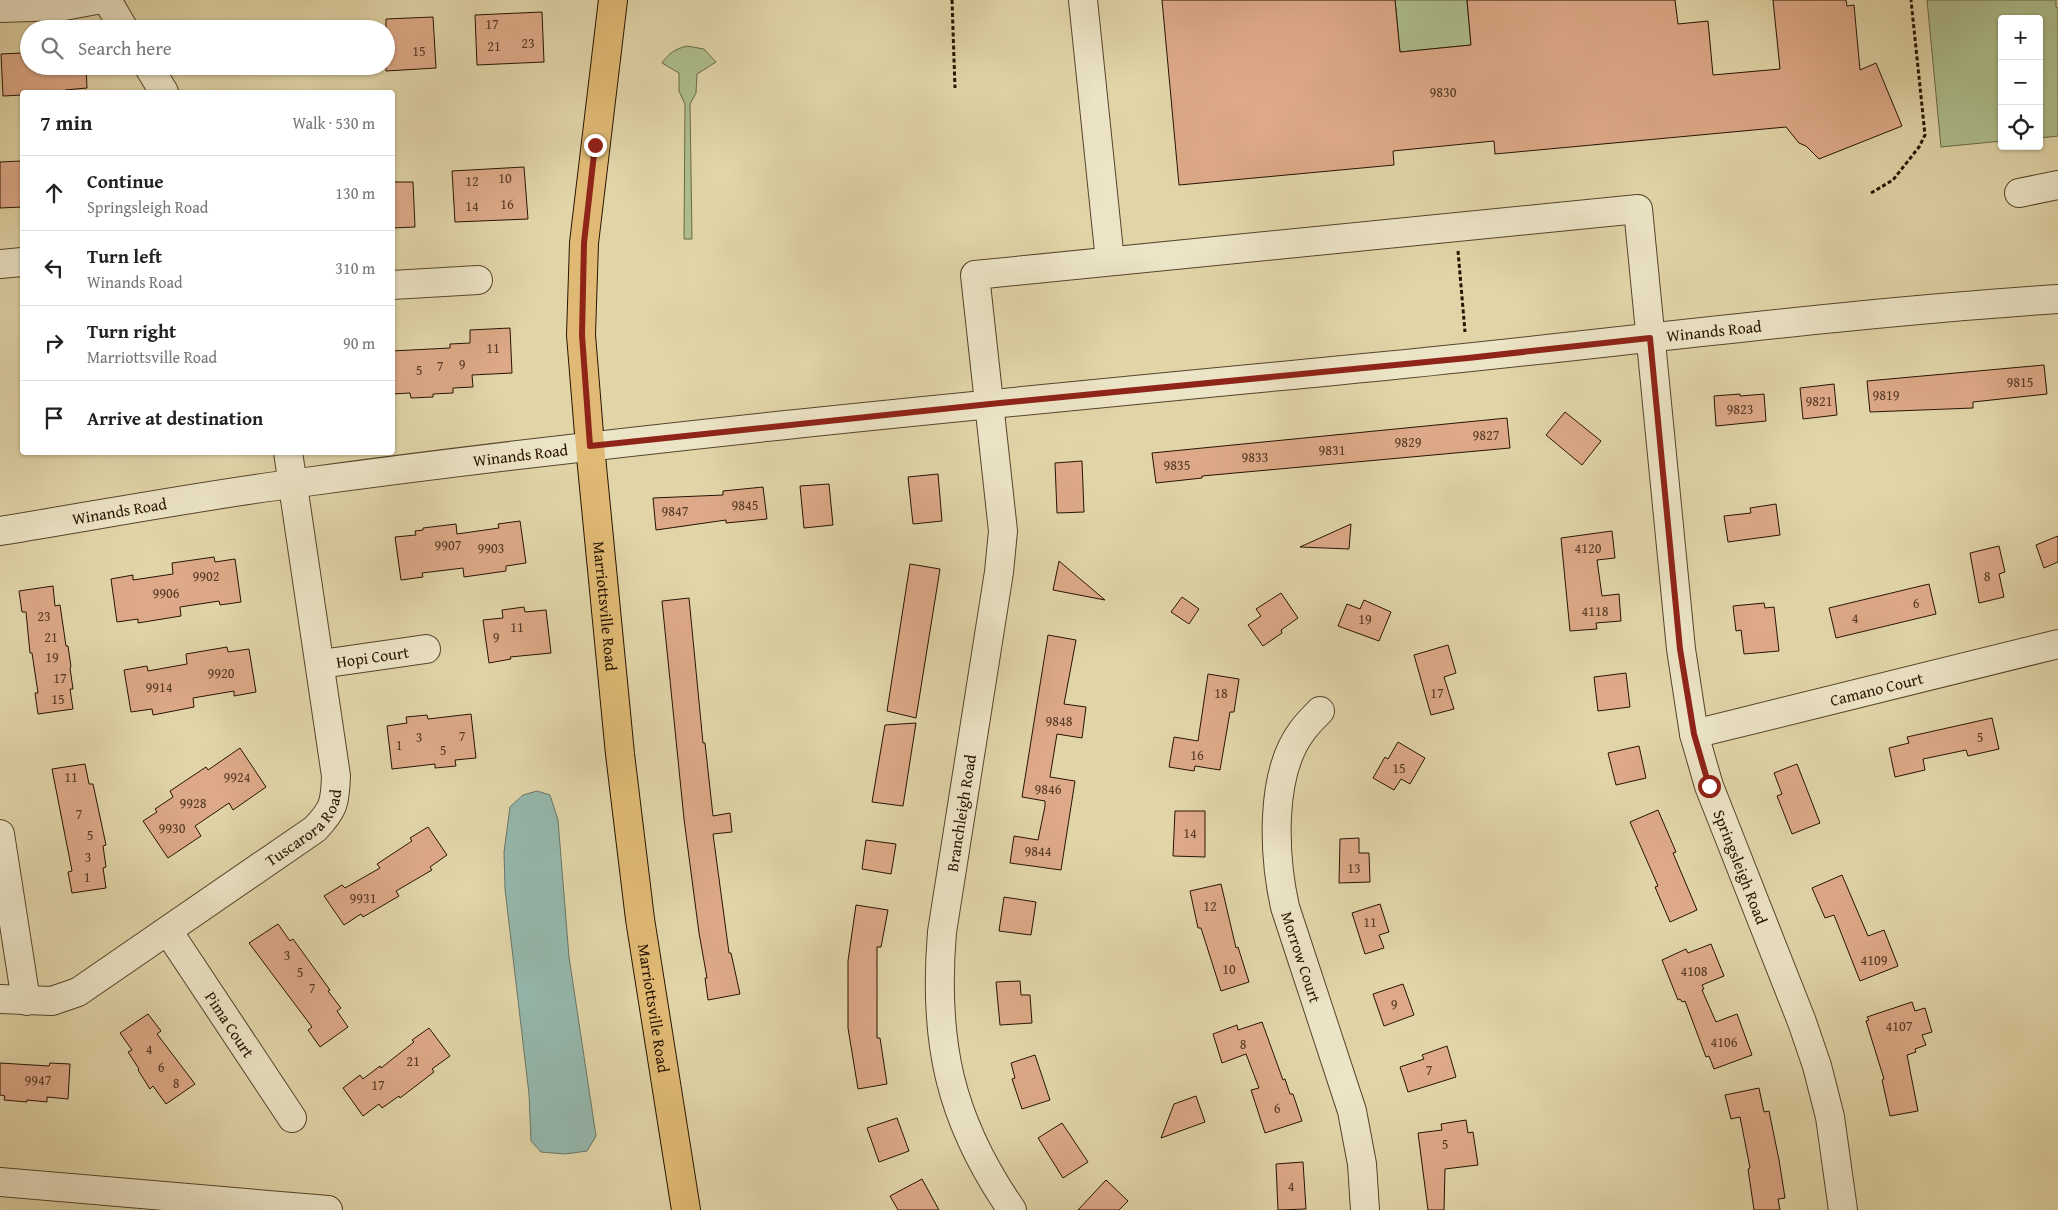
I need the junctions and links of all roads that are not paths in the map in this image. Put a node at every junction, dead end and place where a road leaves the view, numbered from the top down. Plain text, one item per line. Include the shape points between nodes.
1 (96, 0) edge
2 (107, 0) edge
3 (613, 0) edge
4 (1083, 0) edge
5 (0, 8) edge
6 (119, 20) edge
7 (154, 75) edge
8 (163, 90) edge
9 (2058, 185) edge
10 (2019, 193) dead end
11 (1110, 261) junction
12 (20, 262) edge
13 (0, 264) edge
14 (478, 280) dead end
15 (395, 285) edge
16 (2058, 299) edge
17 (1650, 338) junction
18 (990, 404) junction
19 (590, 446) junction
20 (288, 455) edge
21 (293, 484) junction
22 (0, 531) edge
23 (2058, 644) edge
24 (426, 649) dead end
25 (321, 664) junction
26 (1320, 711) dead end
27 (1694, 734) junction
28 (0, 834) edge
29 (168, 931) junction
30 (13, 1000) edge
31 (292, 1118) dead end
32 (0, 1182) edge
33 (328, 1210) edge
34 (686, 1210) edge
35 (1012, 1210) edge
36 (1364, 1210) edge
37 (1843, 1210) edge

1 - 5 street via 64,6
2 - 6 street
3 - 19 main road, Marriottsville Road via 584,243 582,335
4 - 11 street
7 - 8 street
9 - 10 street
11 - 17 street, Springsleigh Road via 1638,209
11 - 18 street, Branchleigh Road via 975,275
12 - 13 street
14 - 15 street
16 - 17 street, Winands Road
17 - 18 street, Winands Road
17 - 27 street, Springsleigh Road via 1680,649
18 - 19 street, Winands Road
18 - 35 street, Branchleigh Road via 1003,532 938,976 946,1064 957,1106 994,1185
19 - 21 street, Winands Road
19 - 34 main road, Marriottsville Road via 620,754 639,909
20 - 21 street, Tuscarora Road
21 - 22 street, Winands Road
21 - 25 street, Tuscarora Road
23 - 27 street, Camano Court
24 - 25 street, Hopi Court
25 - 29 street, Tuscarora Road via 336,776 335,798 329,814 315,829
26 - 36 street, Morrow Court via 1301,732 1287,758 1280,786 1276,833 1278,875 1285,907 1352,1111 1362,1164
27 - 37 street, Springsleigh Road via 1709,786 1817,1066 1830,1117
28 - 30 street
29 - 30 street, Tuscarora Road via 78,992 52,1002
29 - 31 street, Pima Court
32 - 33 street

